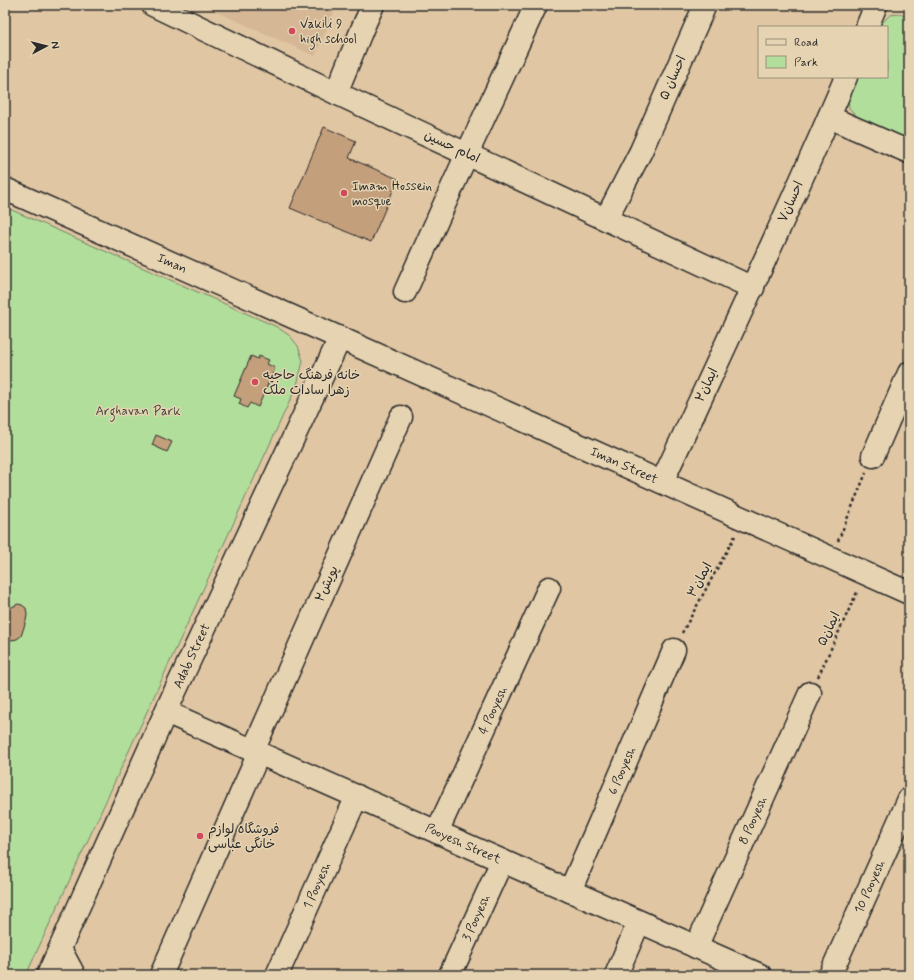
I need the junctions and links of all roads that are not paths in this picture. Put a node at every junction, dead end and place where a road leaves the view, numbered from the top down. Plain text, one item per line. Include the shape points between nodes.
1 (153, 5) edge
2 (373, 5) edge
3 (536, 5) edge
4 (704, 5) edge
5 (876, 5) edge
6 (867, 26) edge
7 (846, 78) edge
8 (336, 93) junction
9 (829, 117) junction
10 (909, 152) edge
11 (467, 154) junction
12 (5, 189) edge
13 (606, 219) junction
14 (753, 288) junction
15 (405, 292) dead end
16 (340, 338) junction
17 (909, 373) edge
18 (401, 417) dead end
19 (873, 456) road end
20 (662, 482) junction
21 (549, 588) dead end
22 (909, 593) edge
23 (674, 650) road end
24 (810, 693) road end
25 (166, 712) junction
26 (256, 752) junction
27 (356, 796) junction
28 (909, 799) edge
29 (437, 832) junction
30 (502, 861) junction
31 (570, 891) junction
32 (639, 922) junction
33 (696, 947) junction
34 (60, 949) junction
35 (48, 975) edge
36 (74, 975) edge
37 (161, 975) edge
38 (277, 975) edge
39 (450, 975) edge
40 (616, 975) edge
41 (760, 975) edge
42 (830, 975) edge

1 - 8 street, امام حسین
2 - 8 street
3 - 11 street
4 - 13 street, احسان ۵ via 640,151
5 - 6 street
7 - 9 street, احسان۷
8 - 11 street, امام حسین
9 - 10 street
9 - 14 street, احسان۷
11 - 13 street, امام حسین
11 - 15 street
12 - 16 street, Iman
13 - 14 street, امام حسین
14 - 20 street, ایمان۲
16 - 20 street, Iman Street
16 - 25 street, Adab Street
17 - 19 street
18 - 26 street, پویش۲
20 - 22 street, Iman Street
21 - 29 street, 4 Pooyesh
23 - 31 street, 6 Pooyesh
24 - 33 street, 8 Pooyesh
25 - 26 street, Pooyesh Street
25 - 34 street, Adab Street
26 - 27 street, Pooyesh Street
26 - 37 street, پویش۲
27 - 29 street, Pooyesh Street
27 - 38 street, 1 Pooyesh
28 - 42 street, 10 Pooyesh
29 - 30 street, Pooyesh Street
30 - 31 street, Pooyesh Street
30 - 39 street, 3 Pooyesh
31 - 32 street, Pooyesh Street
32 - 33 street, Pooyesh Street
32 - 40 street
33 - 41 street, Pooyesh Street
34 - 35 street, Adab Street
34 - 36 street

